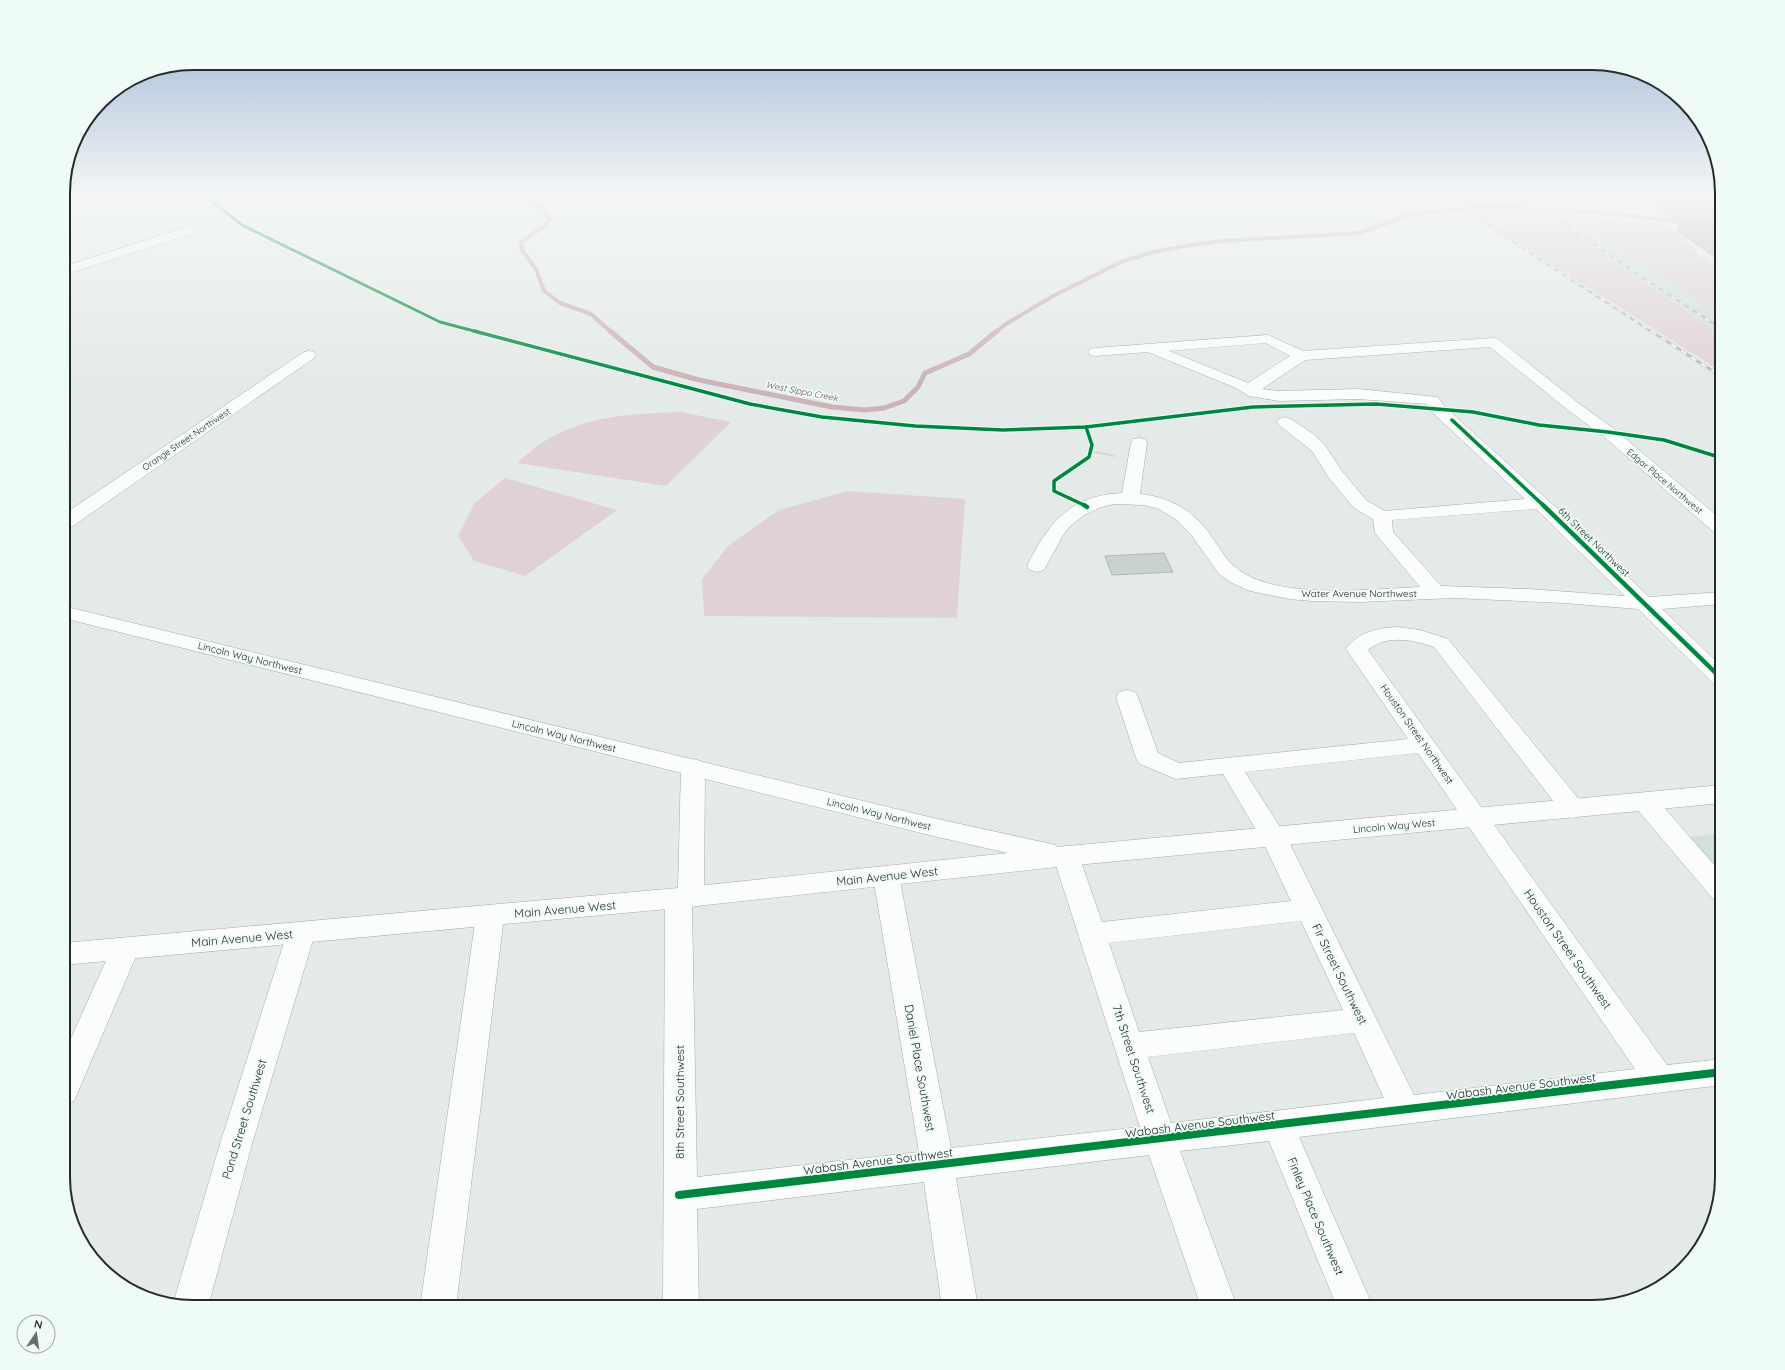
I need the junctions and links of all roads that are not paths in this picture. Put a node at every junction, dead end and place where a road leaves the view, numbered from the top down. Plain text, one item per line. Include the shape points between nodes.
1 (98, 259) edge
2 (70, 268) edge
3 (1151, 348) junction
4 (1095, 352) dead end
5 (309, 356) dead end
6 (1301, 356) junction
7 (1254, 393) junction
8 (1285, 422) dead end
9 (1137, 450) road end
10 (1130, 498) junction
11 (1540, 503) junction
12 (1383, 517) junction
13 (70, 519) edge
14 (1715, 523) edge
15 (1037, 566) dead end
16 (1436, 593) junction
17 (1715, 598) edge
18 (1643, 603) junction
19 (70, 614) edge
20 (1715, 671) edge
21 (1127, 697) dead end
22 (1424, 745) junction
23 (1229, 765) junction
24 (693, 767) junction
25 (1715, 795) edge
26 (1645, 802) junction
27 (1573, 809) junction
28 (1477, 818) junction
29 (1274, 838) junction
30 (1066, 856) junction
31 (886, 876) junction
32 (1715, 884) edge
33 (684, 897) junction
34 (1309, 910) junction
35 (490, 916) junction
36 (301, 933) junction
37 (1092, 934) junction
38 (125, 949) junction
39 (70, 953) edge
40 (1362, 1020) junction
41 (1129, 1046) junction
42 (73, 1048) edge
43 (70, 1061) edge
44 (1715, 1073) edge
45 (1659, 1080) junction
46 (1406, 1110) junction
47 (1278, 1125) junction
48 (1160, 1139) junction
49 (936, 1165) junction
50 (680, 1195) junction
51 (192, 1300) edge
52 (439, 1300) edge
53 (681, 1300) edge
54 (959, 1300) edge
55 (1217, 1300) edge
56 (1352, 1300) edge

1 - 2 street
3 - 4 street
3 - 6 street via 1268,339
3 - 7 street via 1241,385
5 - 13 street, Orange Street Northwest
6 - 7 street via 1254,386
6 - 14 street, Edgar Place Northwest via 1494,342 1608,432
7 - 11 street, 6th Street Northwest via 1279,396 1358,394 1432,400 1438,409
8 - 12 street via 1318,448 1360,504
9 - 10 street
10 - 15 street, Water Avenue Northwest via 1114,498 1099,502 1087,506 1071,517 1057,528
10 - 16 street, Water Avenue Northwest via 1159,504 1181,514 1231,573 1243,581 1264,588 1305,595
11 - 12 street via 1390,514
11 - 18 street, 6th Street Northwest
12 - 16 street via 1384,533
16 - 18 street, Water Avenue Northwest via 1523,595
17 - 18 street, Water Avenue Northwest
18 - 20 street, 6th Street Northwest
19 - 24 street, Lincoln Way Northwest
21 - 23 street via 1148,758 1176,771
22 - 23 street
22 - 27 street, Houston Street Northwest via 1357,649 1364,641 1392,634 1413,635 1441,643
22 - 28 street, Houston Street Northwest
23 - 29 street, Fir Street Southwest
24 - 30 street, Lincoln Way Northwest via 933,827
24 - 33 street, 8th Street Southwest
25 - 26 street, Lincoln Way West
26 - 27 street, Lincoln Way West
26 - 32 street
27 - 28 street, Lincoln Way West
28 - 29 street, Lincoln Way West
28 - 45 street, Houston Street Southwest
29 - 30 street, Lincoln Way West
29 - 34 street, Fir Street Southwest
30 - 31 street, Main Avenue West
30 - 37 street, 7th Street Southwest
31 - 33 street, Main Avenue West
31 - 49 street, Daniel Place Southwest via 926,1093
33 - 35 street, Main Avenue West
33 - 50 street, 8th Street Southwest
34 - 37 street
34 - 40 street, Fir Street Southwest
35 - 36 street, Main Avenue West
35 - 52 street
36 - 38 street, Main Avenue West
36 - 51 street, Pond Street Southwest via 236,1144
37 - 41 street, 7th Street Southwest
38 - 39 street, Main Avenue West
38 - 42 street
40 - 41 street
40 - 46 street, Fir Street Southwest
41 - 48 street, 7th Street Southwest
42 - 43 street
44 - 45 street, Wabash Avenue Southwest
45 - 46 street, Wabash Avenue Southwest
46 - 47 street, Wabash Avenue Southwest
47 - 48 street, Wabash Avenue Southwest
47 - 56 street, Finley Place Southwest
48 - 49 street, Wabash Avenue Southwest
48 - 55 street, 7th Street Southwest
49 - 50 street, Wabash Avenue Southwest
49 - 54 street, Daniel Place Southwest
50 - 53 street, 8th Street Southwest

